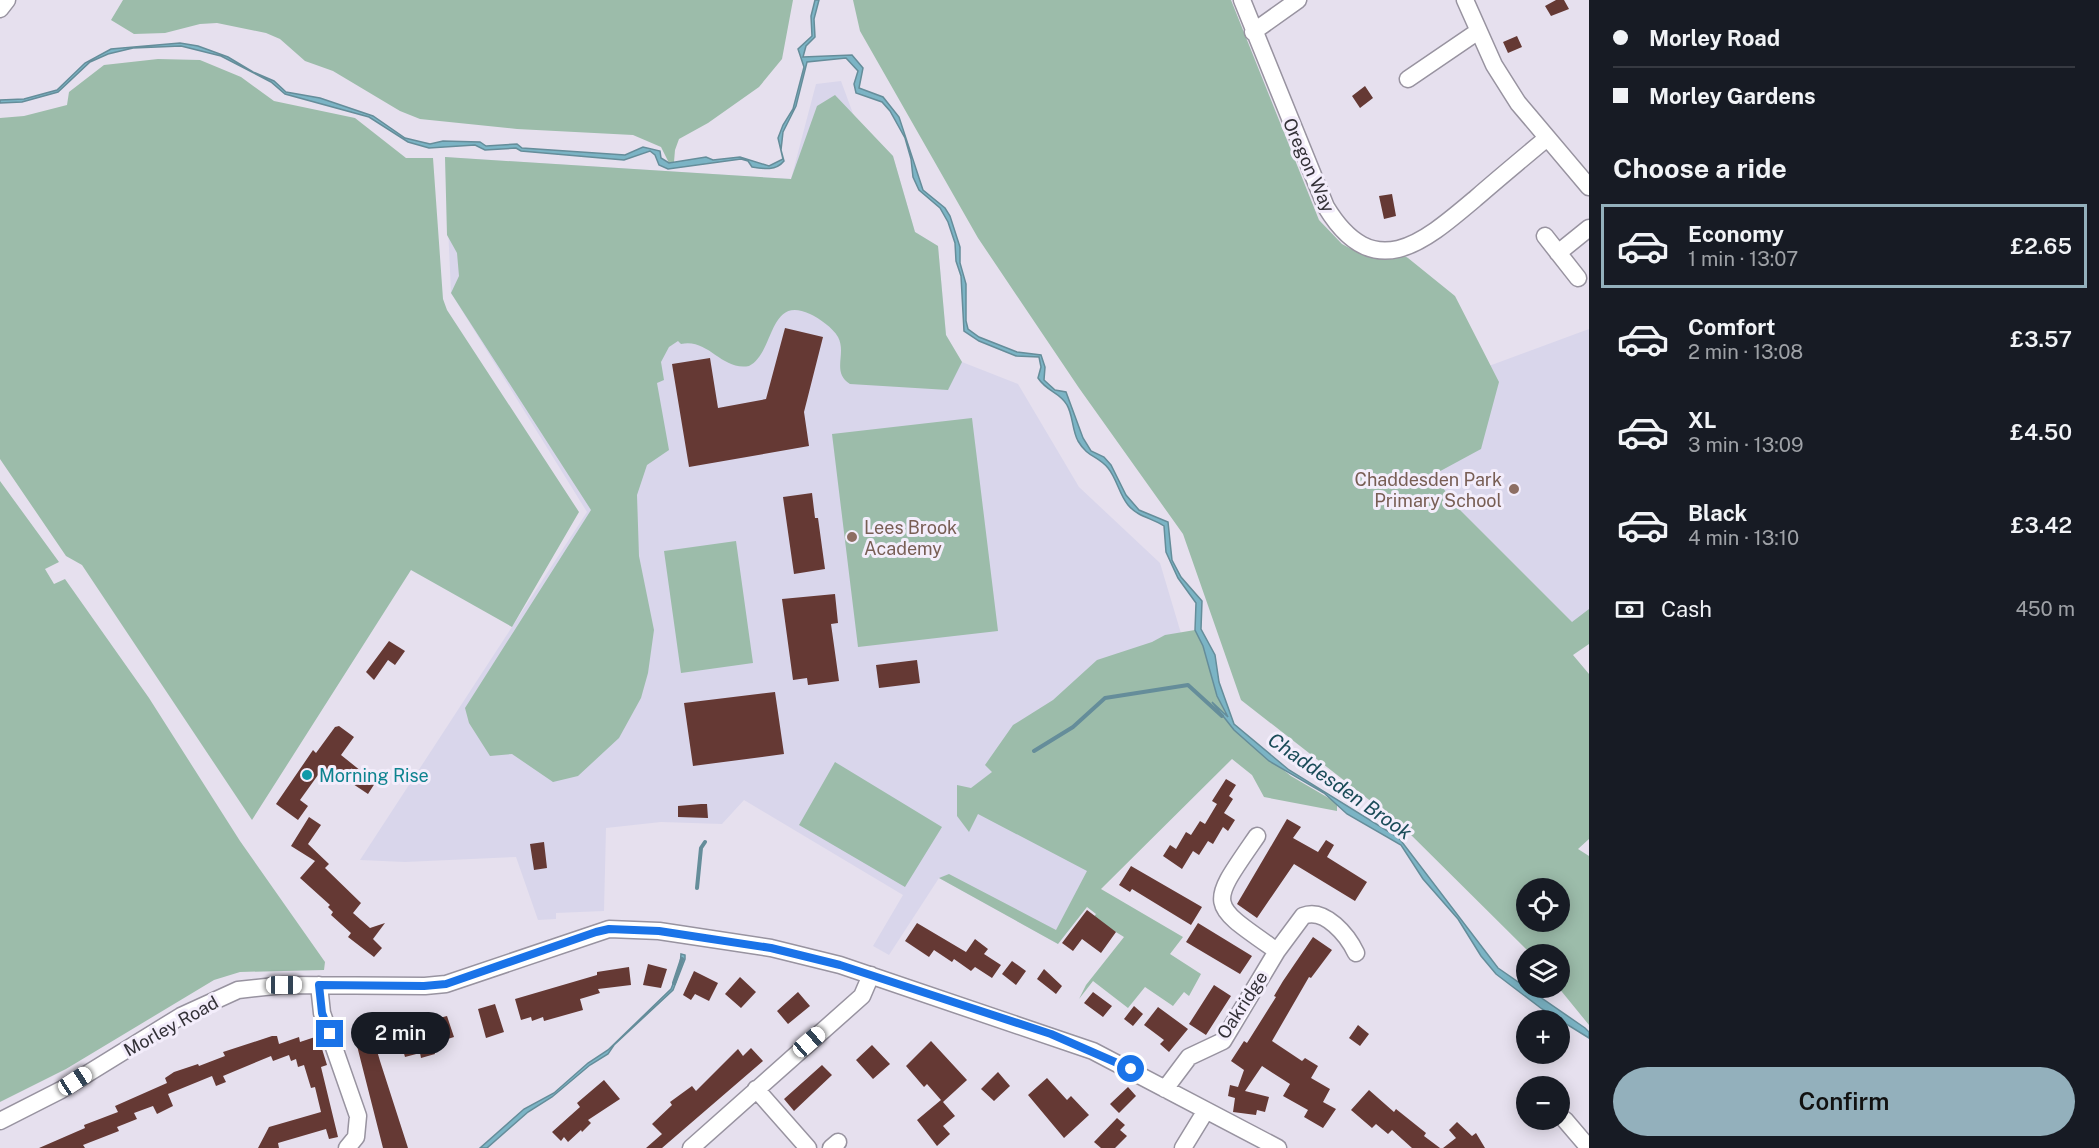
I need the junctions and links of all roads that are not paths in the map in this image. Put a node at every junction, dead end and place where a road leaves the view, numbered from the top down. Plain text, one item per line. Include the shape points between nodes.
1 (7, 0) edge
2 (1242, 0) edge
3 (1298, 0) edge
4 (1465, 0) edge
5 (0, 9) edge
6 (1253, 32) junction
7 (1477, 32) junction
8 (1408, 80) dead end
9 (1547, 138) junction
10 (1589, 187) edge
11 (1589, 228) edge
12 (1545, 236) dead end
13 (1558, 253) junction
14 (1578, 278) dead end
15 (1257, 836) dead end
16 (1277, 951) junction
17 (1356, 953) dead end
18 (871, 975) junction
19 (319, 985) junction
20 (756, 1089) junction
21 (1165, 1089) junction
22 (1205, 1112) junction
23 (0, 1121) edge
24 (1570, 1126) edge
25 (1587, 1147) edge
26 (347, 1148) edge
27 (691, 1148) edge
28 (808, 1148) edge
29 (1184, 1148) edge
30 (1278, 1148) edge

1 - 5 street
2 - 6 street, Oregon Way
3 - 6 street
4 - 7 street
6 - 9 street, Oregon Way via 1326,207 1340,230 1364,246 1399,249 1429,237
7 - 8 street
7 - 9 street via 1518,103
9 - 10 street
11 - 13 street
12 - 13 street
13 - 14 street
15 - 16 street via 1221,891 1221,903 1234,921
16 - 17 street, Oakridge via 1303,916 1316,906 1350,940
16 - 21 street, Oakridge via 1223,1041 1189,1057
18 - 19 street, Morley Road via 771,948 659,931 609,929 446,984
18 - 20 street via 862,996
18 - 21 street, Morley Road via 1094,1050
19 - 23 street, Morley Road via 264,986 214,999 61,1090
19 - 26 street via 322,1013 358,1116 356,1137
20 - 27 street
20 - 28 street
21 - 22 street, Morley Road
22 - 29 street
22 - 30 street, Morley Road
24 - 25 street

